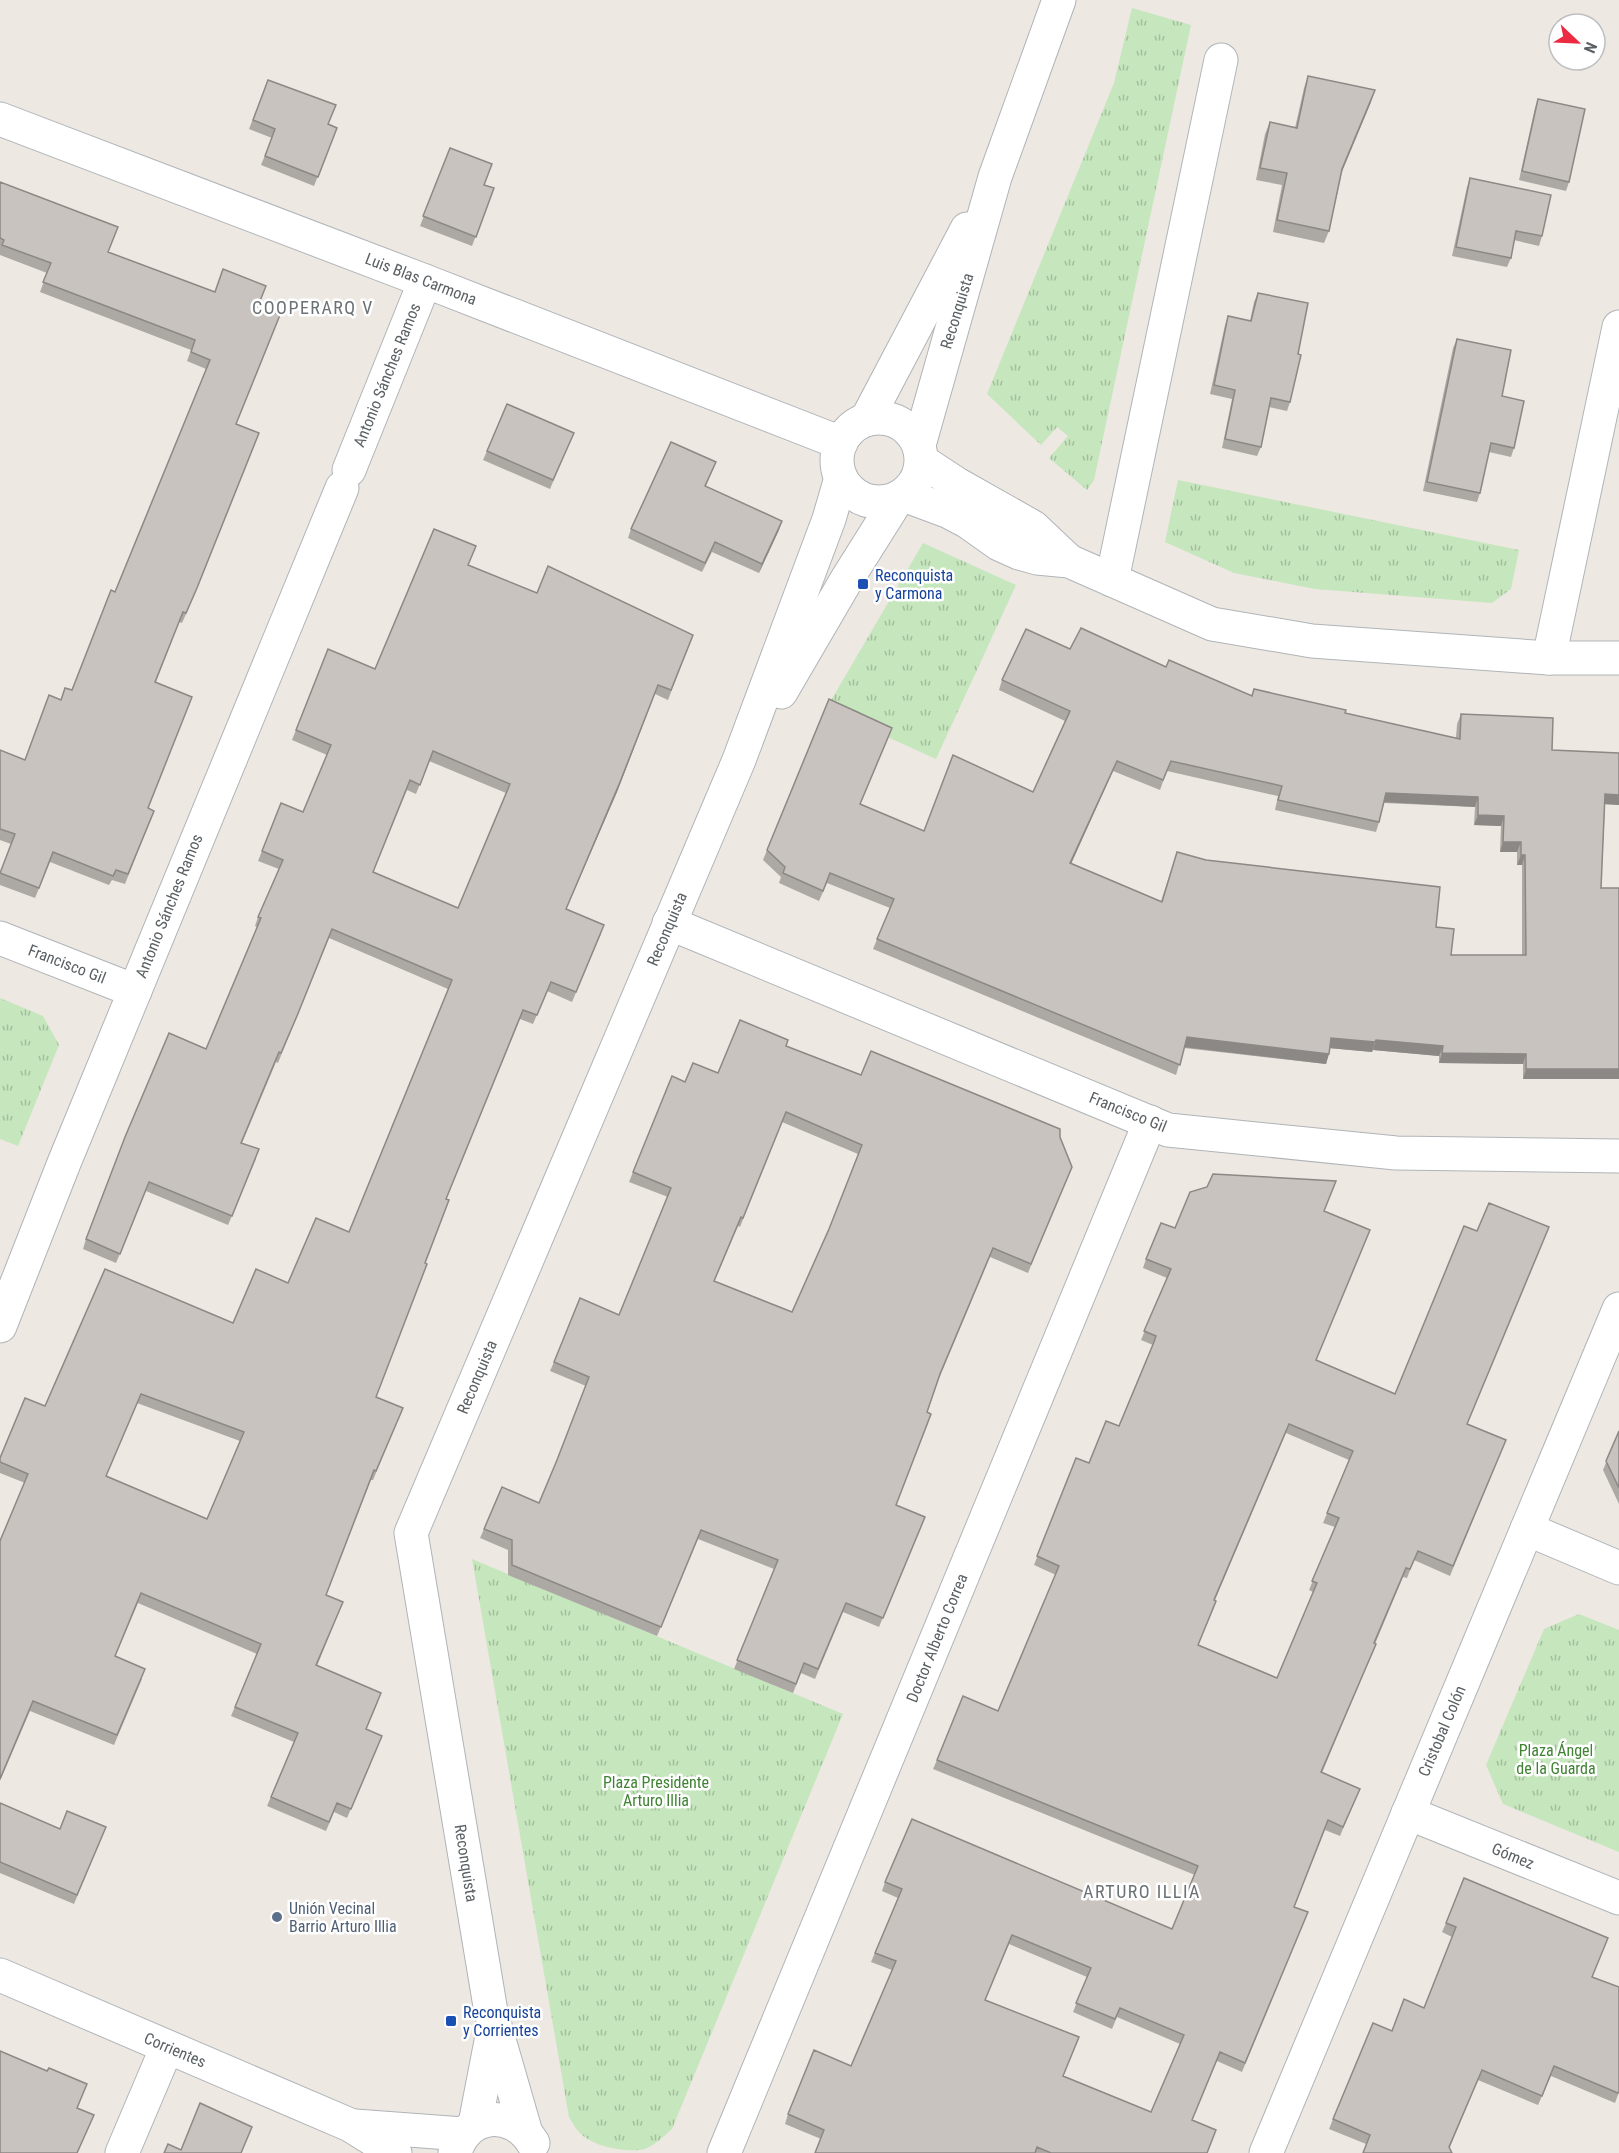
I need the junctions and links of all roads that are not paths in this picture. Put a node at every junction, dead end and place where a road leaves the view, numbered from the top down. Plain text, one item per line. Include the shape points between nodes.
1 (1059, 0) edge
2 (1221, 60) dead end
3 (0, 119) edge
4 (995, 177) junction
5 (425, 281) junction
6 (1619, 327) edge
7 (867, 419) junction
8 (841, 443) junction
9 (921, 453) junction
10 (841, 478) junction
11 (901, 497) junction
12 (1069, 561) junction
13 (1112, 580) junction
14 (1549, 658) junction
15 (1619, 658) edge
16 (739, 760) junction
17 (669, 923) junction
18 (0, 938) edge
19 (135, 991) junction
20 (1150, 1122) junction
21 (1619, 1156) edge
22 (1619, 1309) edge
23 (0, 1326) edge
24 (1527, 1529) junction
25 (1619, 1568) edge
26 (1408, 1814) junction
27 (1619, 1898) edge
28 (0, 1975) edge
29 (494, 2026) junction
30 (167, 2047) junction
31 (350, 2125) junction
32 (464, 2137) edge
33 (531, 2143) edge
34 (122, 2153) edge
35 (395, 2153) edge
36 (724, 2153) edge
37 (1266, 2153) edge

1 - 4 street, Reconquista
2 - 13 street
3 - 5 street, Luis Blas Carmona
4 - 7 street, Reconquista
4 - 9 street, Reconquista
5 - 8 street, Luis Blas Carmona
5 - 19 street, Antonio Sánches Ramos
6 - 14 street
7 - 8 street via 847,432
7 - 9 street via 898,422 910,432
8 - 10 street
9 - 11 street via 920,474
9 - 12 street via 957,484 1033,527
10 - 11 street via 859,498 885,503
10 - 16 street, Reconquista
11 - 12 street via 947,511 1019,553
11 - 16 street, Reconquista
12 - 13 street
13 - 14 street via 1212,624 1312,641
14 - 15 street
16 - 17 street, Reconquista
17 - 20 street, Francisco Gil
17 - 29 street, Reconquista via 411,1533
18 - 19 street, Francisco Gil
19 - 23 street, Antonio Sánches Ramos
20 - 21 street, Francisco Gil via 1168,1130 1396,1153
20 - 36 street, Doctor Alberto Correa
22 - 24 street, Cristobal Colón
24 - 25 street
24 - 26 street, Cristobal Colón
26 - 27 street, Gómez
26 - 37 street, Cristobal Colón
28 - 30 street, Corrientes
29 - 32 street, Reconquista
29 - 33 street, Reconquista
30 - 31 street, Corrientes
30 - 34 street
31 - 32 street, Corrientes
31 - 35 street, Corrientes
32 - 33 street, Corrientes via 488,2120 503,2119 515,2124

